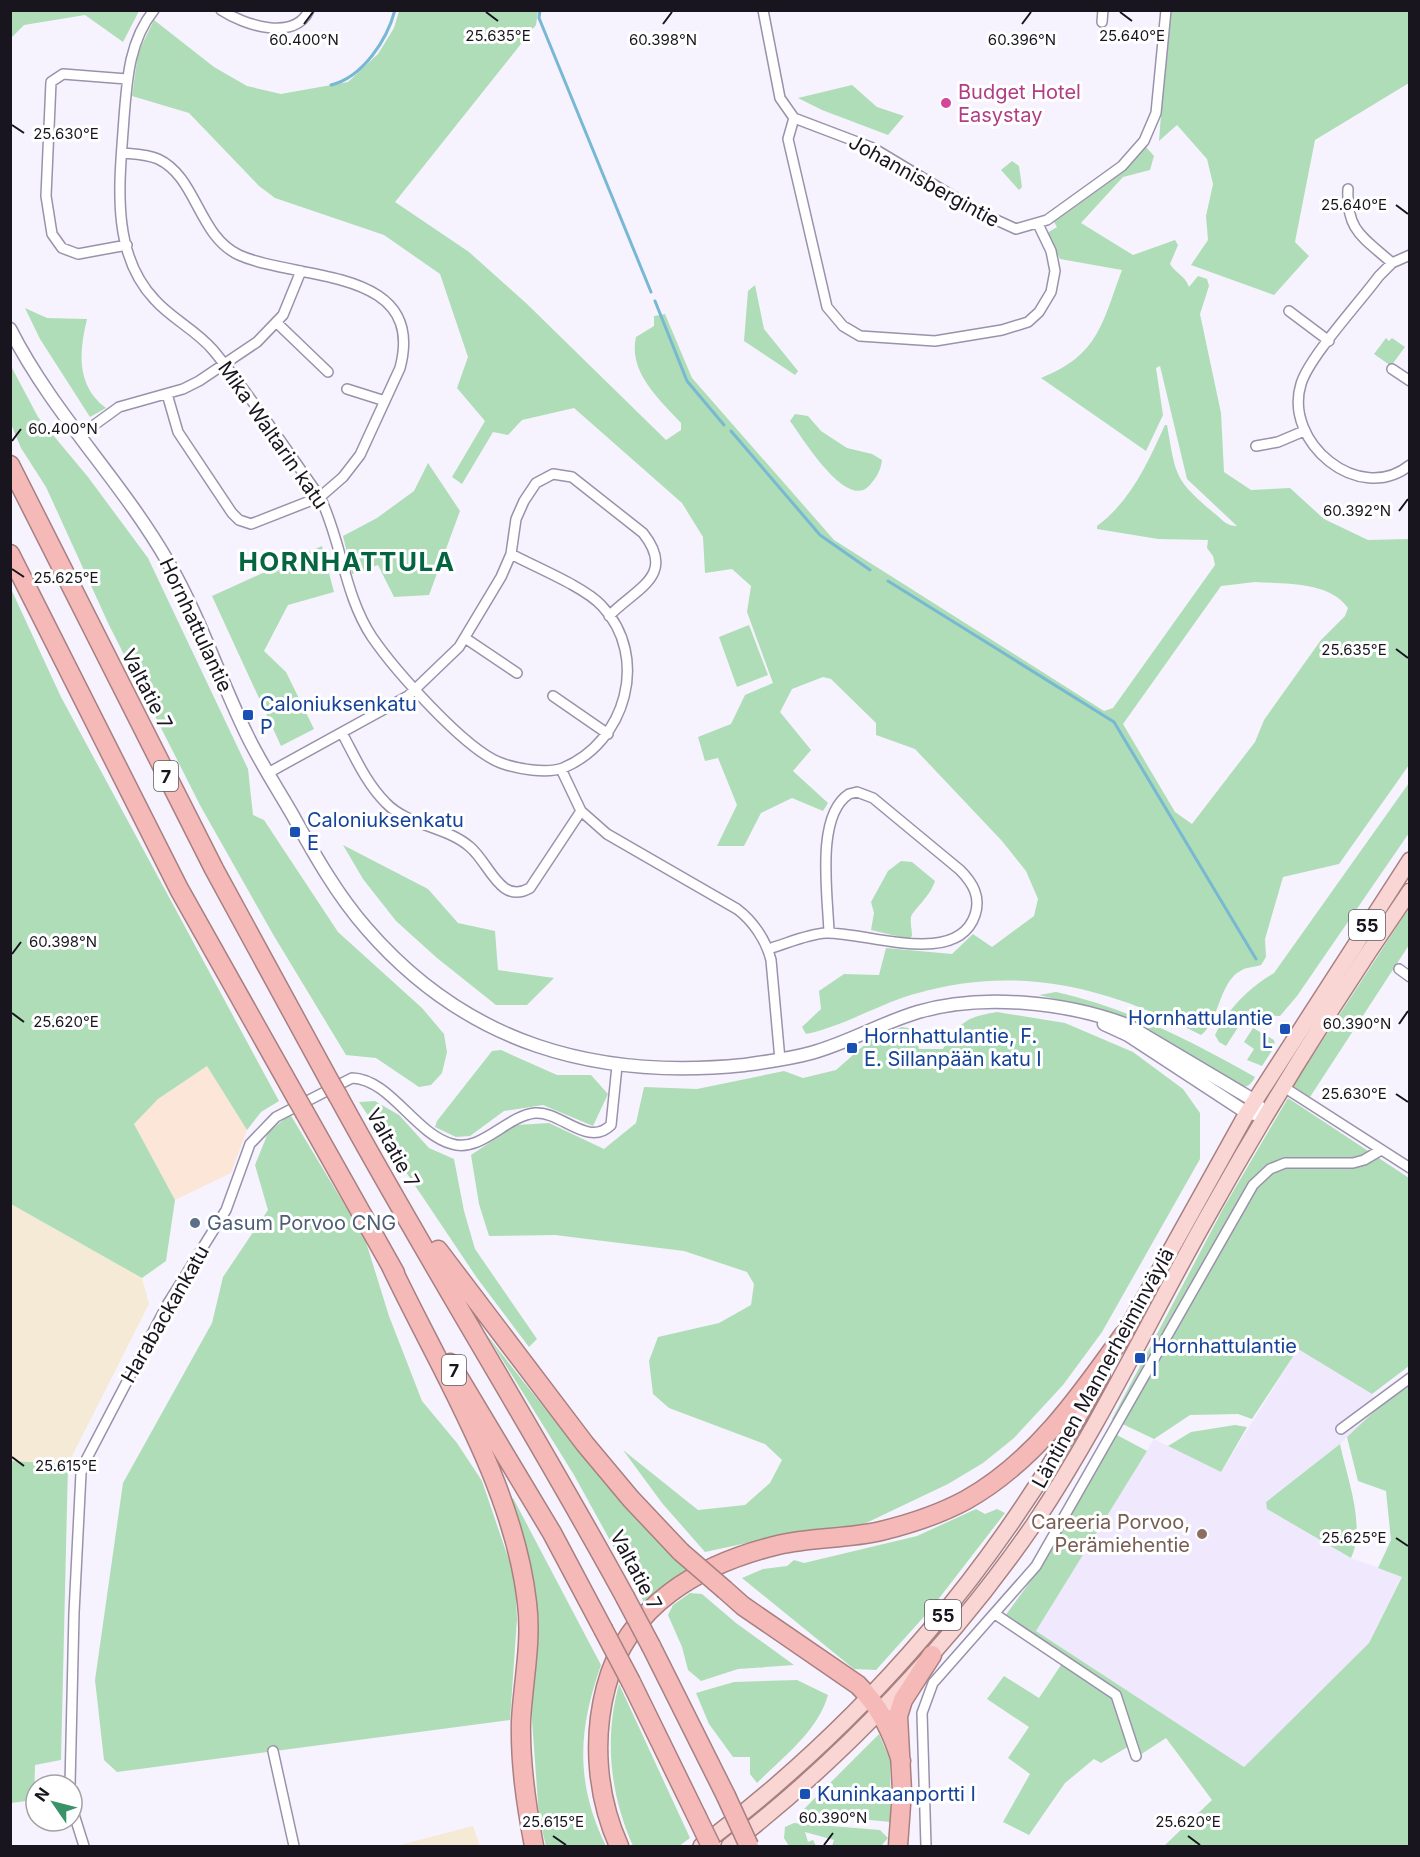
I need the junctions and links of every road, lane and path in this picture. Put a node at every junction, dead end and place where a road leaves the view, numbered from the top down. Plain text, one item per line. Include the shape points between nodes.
1 (154, 10) edge
2 (221, 10) edge
3 (309, 10) edge
4 (763, 10) edge
5 (1103, 10) edge
6 (1166, 10) edge
7 (1102, 22) dead end
8 (127, 79) junction
9 (794, 118) junction
10 (122, 153) junction
11 (1348, 189) dead end
12 (1038, 225) junction
13 (127, 245) junction
14 (1410, 255) edge
15 (1392, 263) junction
16 (301, 271) junction
17 (1289, 311) dead end
18 (278, 323) junction
19 (10, 329) edge
20 (1329, 341) junction
21 (224, 366) junction
22 (1392, 369) dead end
23 (328, 372) dead end
24 (1410, 381) edge
25 (347, 388) dead end
26 (166, 394) junction
27 (385, 401) junction
28 (1304, 430) junction
29 (79, 436) junction
30 (1256, 446) dead end
31 (10, 465) edge
32 (1410, 465) edge
33 (320, 497) junction
34 (10, 554) edge
35 (512, 554) junction
36 (609, 615) junction
37 (465, 638) junction
38 (517, 674) dead end
39 (416, 689) junction
40 (553, 696) dead end
41 (342, 733) junction
42 (608, 734) junction
43 (561, 769) junction
44 (268, 773) junction
45 (581, 811) junction
46 (1410, 861) edge
47 (1410, 891) edge
48 (829, 933) junction
49 (768, 949) junction
50 (1399, 969) dead end
51 (1410, 977) edge
52 (780, 1060) junction
53 (617, 1066) junction
54 (1290, 1091) dead end
55 (1251, 1107) junction
56 (1266, 1116) junction
57 (1381, 1150) junction
58 (375, 1163) junction
59 (1410, 1168) edge
60 (390, 1264) junction
61 (1124, 1334) junction
62 (1410, 1378) edge
63 (1341, 1430) dead end
64 (995, 1614) junction
65 (932, 1655) junction
66 (875, 1704) junction
67 (273, 1751) dead end
68 (1136, 1756) dead end
69 (901, 1761) junction
70 (70, 1773) edge
71 (294, 1846) edge
72 (534, 1846) edge
73 (619, 1846) edge
74 (701, 1846) edge
75 (711, 1846) edge
76 (729, 1846) edge
77 (749, 1846) edge
78 (898, 1846) edge
79 (926, 1846) edge

1 - 8 street, Mika Waltarin katu via 137,40
2 - 3 street via 234,18 286,29 302,23
4 - 9 street via 780,98
5 - 7 street
6 - 12 street via 1156,113 1144,141 1122,166
8 - 10 street, Mika Waltarin katu
8 - 13 street via 63,74 51,82 46,196 51,234 62,248 78,254
9 - 12 street, Johannisbergintie via 873,148 1001,224 1016,229
9 - 12 street via 788,139 822,292 835,319 860,336 935,341 1028,322 1045,304 1054,281 1054,262
10 - 13 street, Mika Waltarin katu via 119,197
10 - 16 street via 156,158 172,169 211,230 238,255
11 - 15 street via 1352,225
13 - 21 street, Mika Waltarin katu via 137,274 153,299 203,339
14 - 15 street
15 - 20 street
16 - 18 street
16 - 27 street via 351,281 376,295 394,312 403,332 404,354
17 - 20 street
18 - 21 street
18 - 23 street
19 - 29 street, Hornhattulantie via 50,398
20 - 28 street via 1300,385 1299,414
21 - 26 street
21 - 33 street, Mika Waltarin katu
22 - 24 street
25 - 27 street
26 - 29 street via 119,407
26 - 33 street via 178,432 238,520 251,524
27 - 33 street via 354,465
28 - 30 street via 1278,442
28 - 32 street via 1317,451 1350,474 1384,477
29 - 44 street, Hornhattulantie via 138,513 169,563 248,738
31 - 58 highway, Valtatie 7 / 7 via 214,869
33 - 39 street, Mika Waltarin katu via 332,521 345,573 364,624
34 - 60 highway, 7 via 179,889
35 - 36 street via 593,598
35 - 36 street via 516,519 536,483 553,474 572,477 643,533 655,554 657,563 648,582
35 - 37 street
36 - 42 street via 624,646 628,670 622,710
37 - 38 street
37 - 39 street
39 - 41 street
39 - 43 street, Mika Waltarin katu via 475,748 500,763 534,770
40 - 42 street
41 - 44 street
41 - 45 street via 367,780 386,804 458,837 483,859 500,885 513,893 530,888
42 - 43 street
43 - 45 street
44 - 53 street, Hornhattulantie via 343,898 414,978 503,1034 556,1054
45 - 49 street via 630,849 737,909 751,922
46 - 55 main road, Läntinen Mannerheiminväylä / 55
47 - 56 main road, Läntinen Mannerheiminväylä / 55
48 - 48 street via 942,944 960,937 972,922 976,895 960,870 873,798 857,792 849,794 834,811 827,837
48 - 49 street
49 - 52 street
50 - 51 street
52 - 53 street, Hornhattulantie via 708,1068
52 - 55 street, Hornhattulantie via 811,1053 939,1007 994,1002 1049,1006 1127,1025
53 - 70 street, Harabackankatu via 611,1125 601,1132 592,1133 548,1114 536,1113 514,1119 474,1143 454,1145 429,1133 377,1086 362,1078 352,1078 276,1117 259,1132 250,1144 226,1210 167,1305 97,1435 81,1473
54 - 57 street
55 - 56 street, Hornhattulantie
55 - 61 main road, Läntinen Mannerheiminväylä / 55
56 - 65 main road, Läntinen Mannerheiminväylä / 55 via 1051,1496
57 - 59 street
57 - 64 street via 1353,1163 1285,1163 1270,1169 1253,1185 1036,1566
58 - 66 highway, bridge via 457,1278 631,1499 681,1552 743,1606 858,1685
58 - 77 highway, Valtatie 7 / 7, bridge via 565,1487 651,1646
60 - 72 highway via 477,1442 506,1511 519,1557 528,1604 521,1757
60 - 75 highway, 7, bridge via 552,1533
61 - 66 main road, Läntinen Mannerheiminväylä / 55 via 1084,1409 1013,1523
61 - 73 highway via 1083,1392 1037,1445 1000,1478 965,1500 931,1516 880,1531 780,1545 710,1567 683,1582 645,1614 615,1660 601,1704 600,1784
62 - 63 street
64 - 68 street via 1116,1695
64 - 79 street via 933,1683 923,1704
65 - 66 main road, Läntinen Mannerheiminväylä / 55
65 - 69 highway via 900,1708
66 - 69 highway via 889,1727
66 - 74 main road, Läntinen Mannerheiminväylä / 55
66 - 76 main road, Läntinen Mannerheiminväylä / 55 via 795,1791
67 - 71 street
69 - 78 highway

